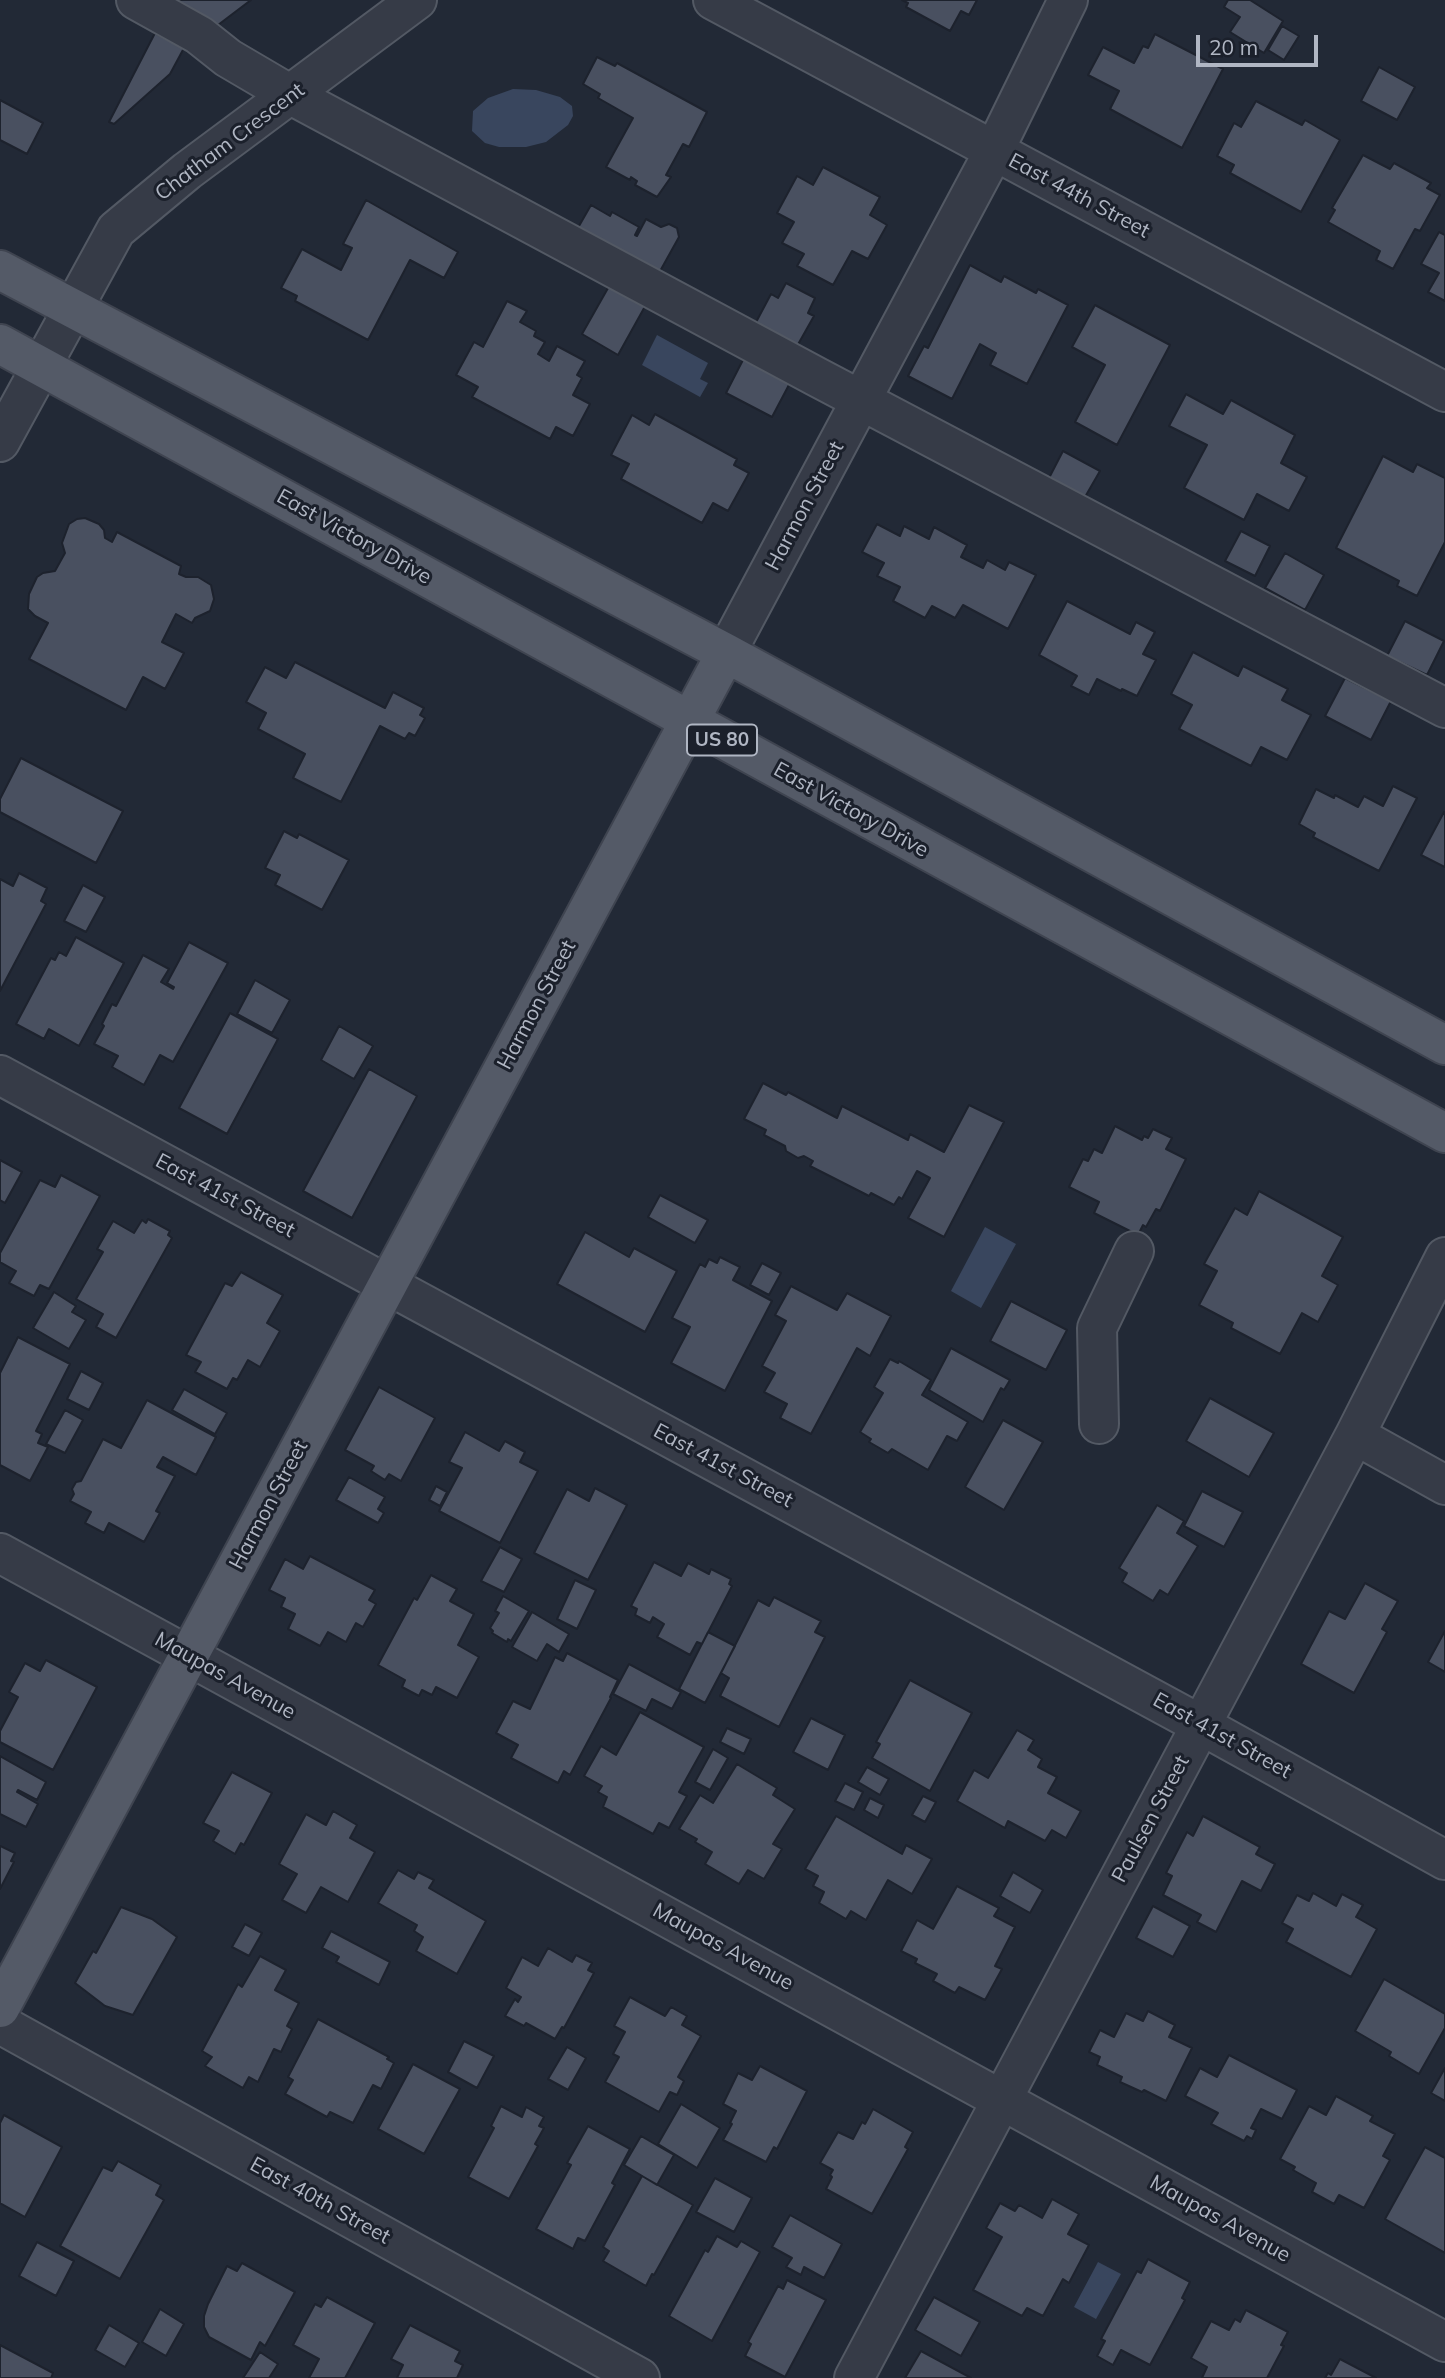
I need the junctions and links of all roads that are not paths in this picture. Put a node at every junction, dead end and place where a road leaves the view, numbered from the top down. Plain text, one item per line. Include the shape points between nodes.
1 (136, 0) edge
2 (417, 0) edge
3 (713, 0) edge
4 (1068, 0) edge
5 (291, 95) junction
6 (994, 150) junction
7 (0, 270) edge
8 (73, 310) junction
9 (0, 344) edge
10 (42, 367) junction
11 (1445, 392) edge
12 (861, 399) junction
13 (0, 442) edge
14 (726, 653) junction
15 (1445, 708) edge
16 (689, 722) junction
17 (1445, 1045) edge
18 (0, 1075) edge
19 (1445, 1133) edge
20 (1134, 1251) dead end
21 (1445, 1257) edge
22 (387, 1284) junction
23 (1099, 1424) dead end
24 (1355, 1435) junction
25 (1445, 1485) edge
26 (0, 1553) edge
27 (189, 1656) junction
28 (1201, 1725) junction
29 (1445, 1860) edge
30 (0, 2008) edge
31 (0, 2024) edge
32 (1002, 2100) junction
33 (1445, 2342) edge
34 (640, 2378) edge
35 (854, 2378) edge

1 - 5 street
2 - 5 street, Chatham Crescent
3 - 6 street, East 44th Street
4 - 6 street, Harmon Street
5 - 8 street, Chatham Crescent via 116,230
5 - 12 street
6 - 11 street, East 44th Street
6 - 12 street, Harmon Street
7 - 8 main road
8 - 10 street, Chatham Crescent
8 - 14 main road
9 - 10 main road, East Victory Drive / US 80
10 - 13 street, Chatham Crescent
10 - 16 main road, East Victory Drive / US 80
12 - 14 street, Harmon Street
12 - 15 street
14 - 16 main road, Harmon Street
14 - 17 main road
16 - 19 main road, East Victory Drive / US 80
16 - 22 main road, Harmon Street
18 - 22 street, East 41st Street
20 - 23 street via 1097,1328
21 - 24 street, Paulsen Street
22 - 27 main road, Harmon Street
22 - 28 street, East 41st Street
24 - 25 street
24 - 28 street, Paulsen Street
26 - 27 street, Maupas Avenue
27 - 30 main road, Harmon Street
27 - 32 street, Maupas Avenue
28 - 29 street, East 41st Street
28 - 32 street, Paulsen Street
31 - 34 street, East 40th Street
32 - 33 street, Maupas Avenue
32 - 35 street, Paulsen Street

